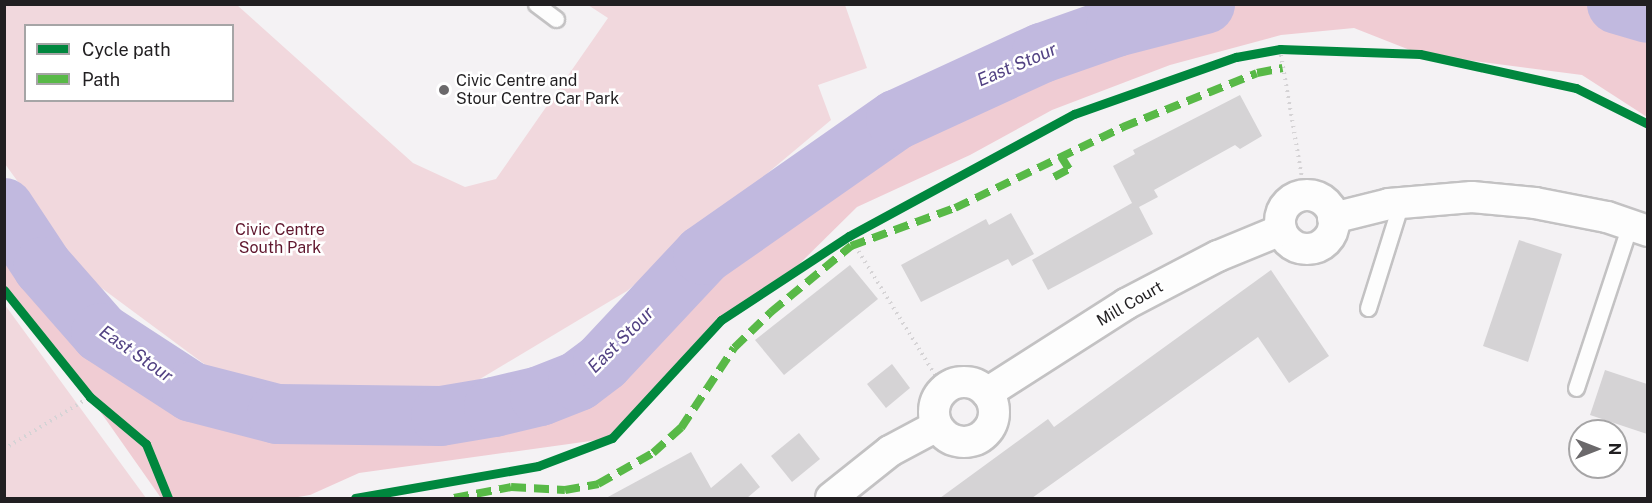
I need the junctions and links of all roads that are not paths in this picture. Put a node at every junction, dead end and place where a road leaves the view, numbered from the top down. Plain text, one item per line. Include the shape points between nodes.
1 (536, 4) edge
2 (556, 19) dead end
3 (1401, 203) junction
4 (1333, 218) junction
5 (1639, 228) edge
6 (1281, 230) junction
7 (1368, 308) dead end
8 (1576, 388) dead end
9 (987, 393) junction
10 (938, 426) junction
11 (831, 498) edge

1 - 2 lane
3 - 4 street
3 - 5 street via 1472,197 1525,202
3 - 7 lane
4 - 6 street via 1331,235 1309,249 1292,244
4 - 6 street via 1320,199 1305,196 1285,207
5 - 8 lane
6 - 9 street, Mill Court via 1218,256 1126,304
9 - 10 street via 962,382 944,389 934,406
9 - 10 street via 994,411 981,436 972,441 952,440
10 - 11 street via 890,452

